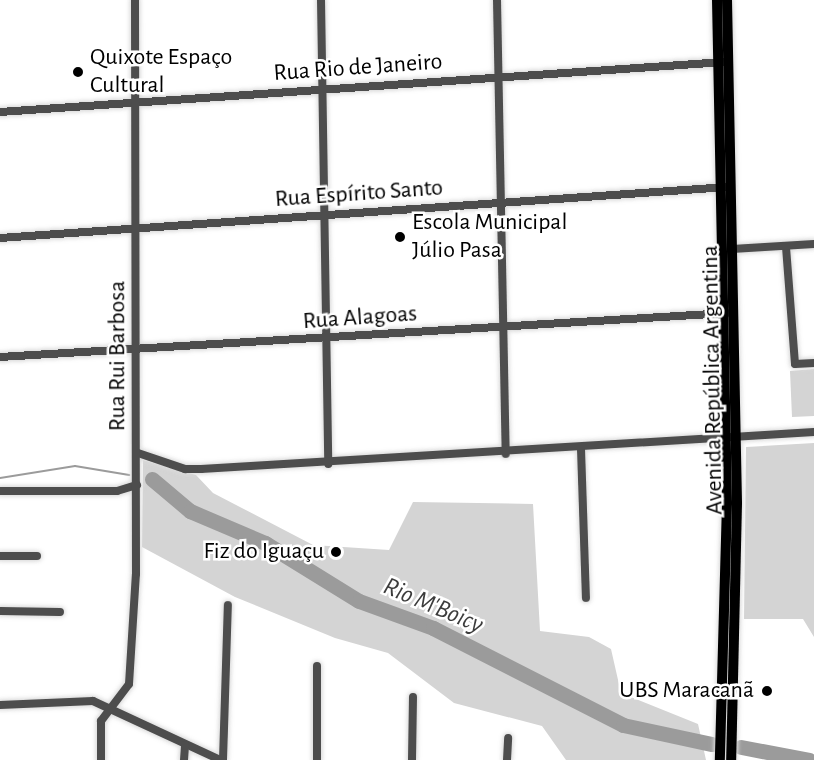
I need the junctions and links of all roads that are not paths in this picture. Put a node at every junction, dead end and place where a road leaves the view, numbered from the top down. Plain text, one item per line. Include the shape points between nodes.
1 (135, 0) edge
2 (321, 0) edge
3 (497, 0) edge
4 (717, 0) edge
5 (727, 0) edge
6 (723, 62) junction
7 (501, 79) junction
8 (321, 90) junction
9 (136, 104) junction
10 (0, 112) edge
11 (726, 187) junction
12 (500, 204) junction
13 (322, 216) junction
14 (137, 229) junction
15 (0, 238) edge
16 (814, 244) edge
17 (786, 247) junction
18 (732, 249) junction
19 (727, 313) junction
20 (503, 327) junction
21 (323, 341) junction
22 (139, 351) junction
23 (0, 357) edge
24 (814, 363) edge
25 (814, 432) edge
26 (729, 438) junction
27 (581, 449) junction
28 (138, 453) junction
29 (506, 454) junction
30 (328, 464) junction
31 (136, 485) junction
32 (0, 491) edge
33 (0, 556) edge
34 (37, 556) dead end
35 (586, 598) dead end
36 (228, 605) dead end
37 (0, 611) edge
38 (60, 612) dead end
39 (317, 666) dead end
40 (413, 697) dead end
41 (0, 705) edge
42 (114, 706) junction
43 (508, 738) dead end
44 (184, 745) junction
45 (101, 760) edge
46 (184, 760) edge
47 (221, 760) edge
48 (317, 760) edge
49 (412, 760) edge
50 (507, 760) edge
51 (720, 760) edge
52 (731, 760) edge

1 - 9 street, Rua Rui Barbosa
2 - 8 street
3 - 7 street
4 - 6 main road, Avenida República Argentina
5 - 6 main road, Avenida República Argentina
6 - 7 street, Rua Rio de Janeiro
6 - 11 main road, Avenida República Argentina
7 - 8 street, Rua Rio de Janeiro
7 - 12 street
8 - 9 street, Rua Rio de Janeiro
8 - 13 street
9 - 10 street, Rua Rio de Janeiro
9 - 14 street, Rua Rui Barbosa
11 - 12 street, Rua Espírito Santo
11 - 18 main road, Avenida República Argentina
11 - 19 main road, Avenida República Argentina
12 - 13 street, Rua Espírito Santo
12 - 20 street
13 - 14 street, Rua Espírito Santo
13 - 21 street
14 - 15 street, Rua Espírito Santo
14 - 22 street, Rua Rui Barbosa
16 - 17 street
17 - 18 street
17 - 24 street via 795,364
18 - 19 main road, Avenida República Argentina
19 - 20 street, Rua Alagoas
19 - 26 main road, Avenida República Argentina
20 - 21 street, Rua Alagoas
20 - 29 street
21 - 22 street, Rua Alagoas
21 - 30 street
22 - 23 street, Rua Alagoas
22 - 28 street, Rua Rui Barbosa
25 - 26 street
26 - 27 street
26 - 51 main road, Avenida República Argentina
26 - 52 main road, Avenida República Argentina
27 - 29 street
27 - 35 street
28 - 30 street via 185,469
28 - 31 street, Rua Rui Barbosa
29 - 30 street
31 - 32 street via 117,491
31 - 42 street, Rua Rui Barbosa via 129,684
33 - 34 street
36 - 47 street
37 - 38 street
39 - 48 street
40 - 49 street
41 - 42 street via 72,700
42 - 44 street
42 - 45 street, Rua Rui Barbosa via 101,721
43 - 50 street
44 - 46 street
44 - 47 street

